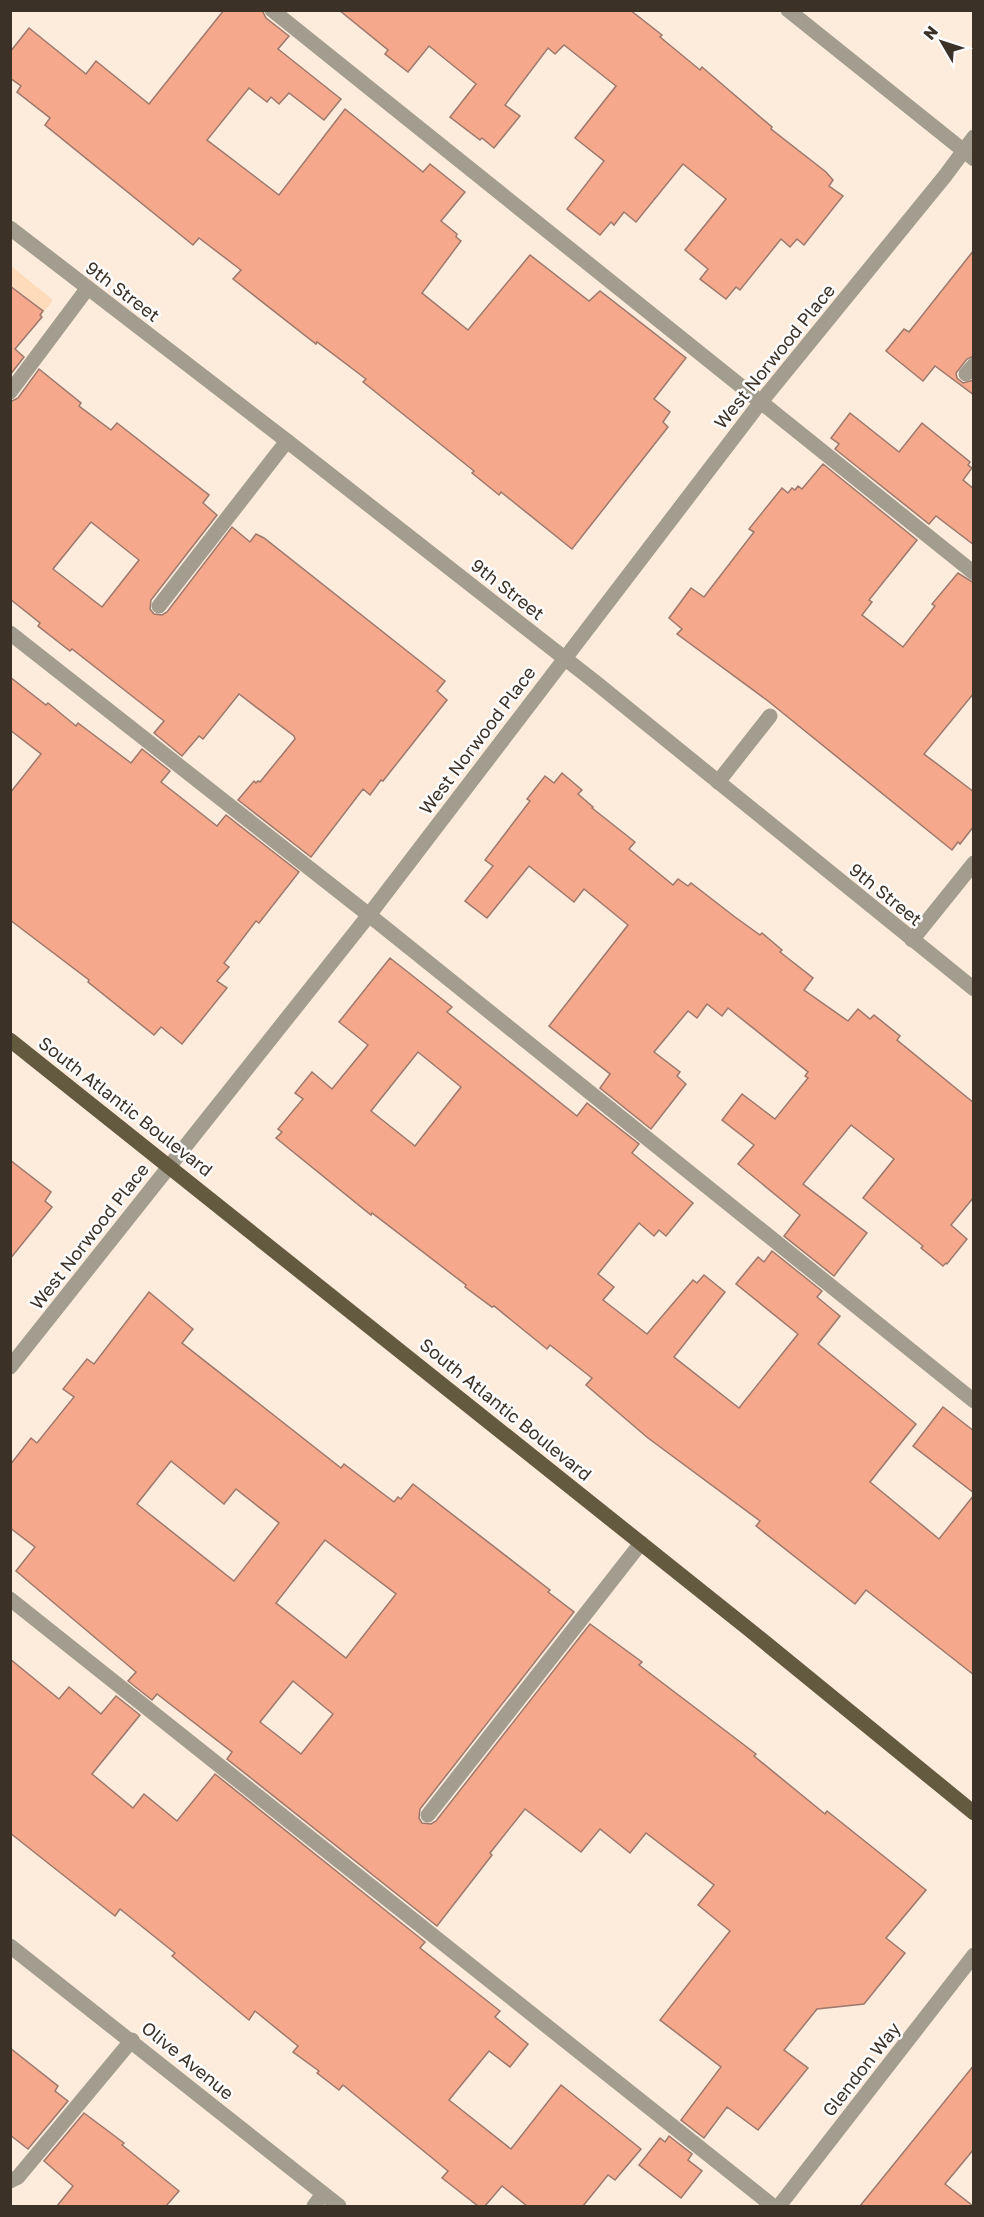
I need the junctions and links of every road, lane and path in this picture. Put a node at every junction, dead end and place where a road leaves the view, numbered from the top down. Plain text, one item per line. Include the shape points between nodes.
1 (272, 10) edge
2 (788, 10) edge
3 (974, 137) edge
4 (969, 155) edge
5 (10, 228) edge
6 (87, 289) junction
7 (10, 392) edge
8 (760, 403) junction
9 (287, 441) junction
10 (974, 573) edge
11 (159, 606) dead end
12 (10, 633) edge
13 (564, 658) junction
14 (770, 716) dead end
15 (718, 782) junction
16 (974, 863) edge
17 (369, 915) junction
18 (912, 940) junction
19 (972, 983) edge
20 (10, 1040) edge
21 (170, 1166) junction
22 (10, 1367) edge
23 (974, 1401) edge
24 (641, 1543) junction
25 (10, 1599) edge
26 (974, 1813) edge
27 (428, 1815) dead end
28 (10, 1946) edge
29 (974, 1955) edge
30 (132, 2040) junction
31 (10, 2181) edge
32 (319, 2200) edge
33 (339, 2206) edge
34 (773, 2206) edge
35 (779, 2206) edge

1 - 8 street
2 - 4 street
3 - 4 street, West Norwood Place
4 - 8 street, West Norwood Place
5 - 6 street, 9th Street
6 - 7 street
6 - 9 street, 9th Street
8 - 10 street
8 - 13 street, West Norwood Place
9 - 11 street
9 - 13 street, 9th Street
12 - 17 street
13 - 15 street, 9th Street
13 - 17 street, West Norwood Place
14 - 15 street
15 - 18 street, 9th Street
16 - 18 street
17 - 21 street, West Norwood Place
17 - 23 street
18 - 19 street, 9th Street
20 - 21 main road, South Atlantic Boulevard
21 - 22 street, West Norwood Place
21 - 24 main road, South Atlantic Boulevard
24 - 26 main road, South Atlantic Boulevard
24 - 27 street
25 - 34 street
28 - 30 street, Olive Avenue
29 - 35 street, Glendon Way
30 - 31 street via 18,2177
30 - 32 street, Olive Avenue
32 - 33 street, Olive Avenue

